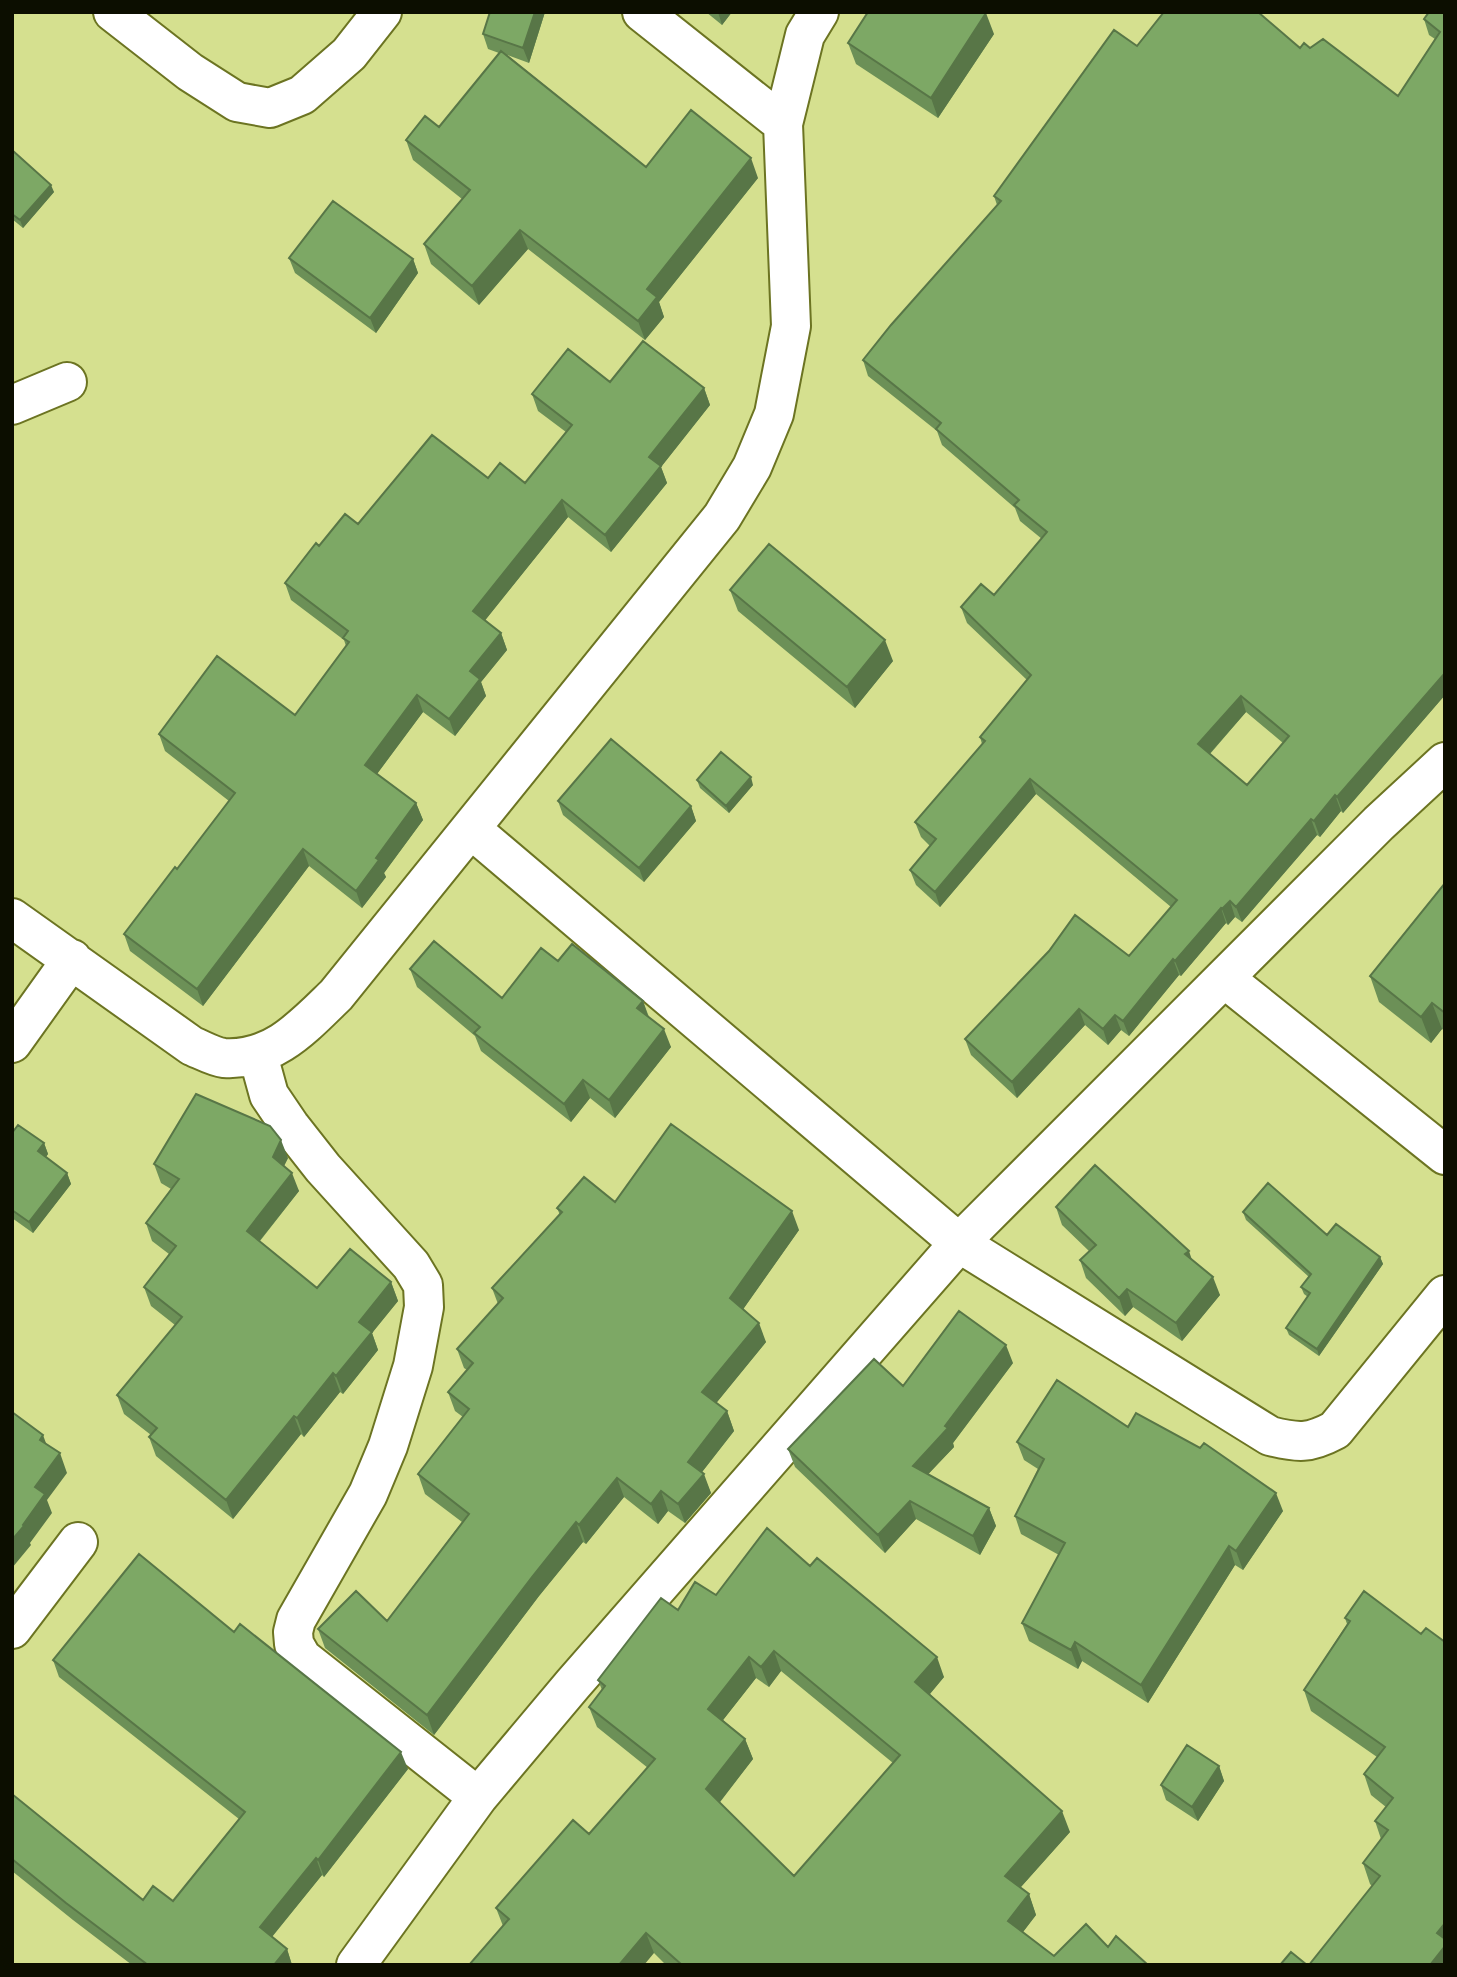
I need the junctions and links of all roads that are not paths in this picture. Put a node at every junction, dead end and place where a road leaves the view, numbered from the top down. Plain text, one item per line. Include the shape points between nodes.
1 (113, 12) edge
2 (382, 12) edge
3 (642, 12) edge
4 (819, 12) edge
5 (783, 124) junction
6 (67, 382) dead end
7 (12, 405) edge
8 (1445, 762) edge
9 (471, 829) junction
10 (12, 918) edge
11 (72, 959) junction
12 (1224, 978) junction
13 (12, 1043) edge
14 (258, 1055) junction
15 (1445, 1155) edge
16 (958, 1243) junction
17 (1445, 1295) edge
18 (78, 1542) dead end
19 (12, 1629) edge
20 (478, 1797) junction
21 (356, 1965) edge

1 - 2 street via 237,102 271,108 302,95 349,54
3 - 5 street
4 - 5 street via 805,35
5 - 9 street via 791,326 774,414 752,467 722,517
6 - 7 street
8 - 12 street
9 - 14 street via 336,995 295,1035
9 - 16 street
10 - 11 street
11 - 13 street
11 - 14 street via 192,1046 222,1058
12 - 15 street
12 - 16 street
14 - 20 street via 269,1095 290,1126 411,1265 423,1285 424,1307 413,1366 388,1446 368,1494 302,1608 293,1632 294,1644 302,1658
16 - 17 street via 1270,1436 1293,1442 1313,1440 1335,1430
16 - 20 street
18 - 19 street
20 - 21 street

